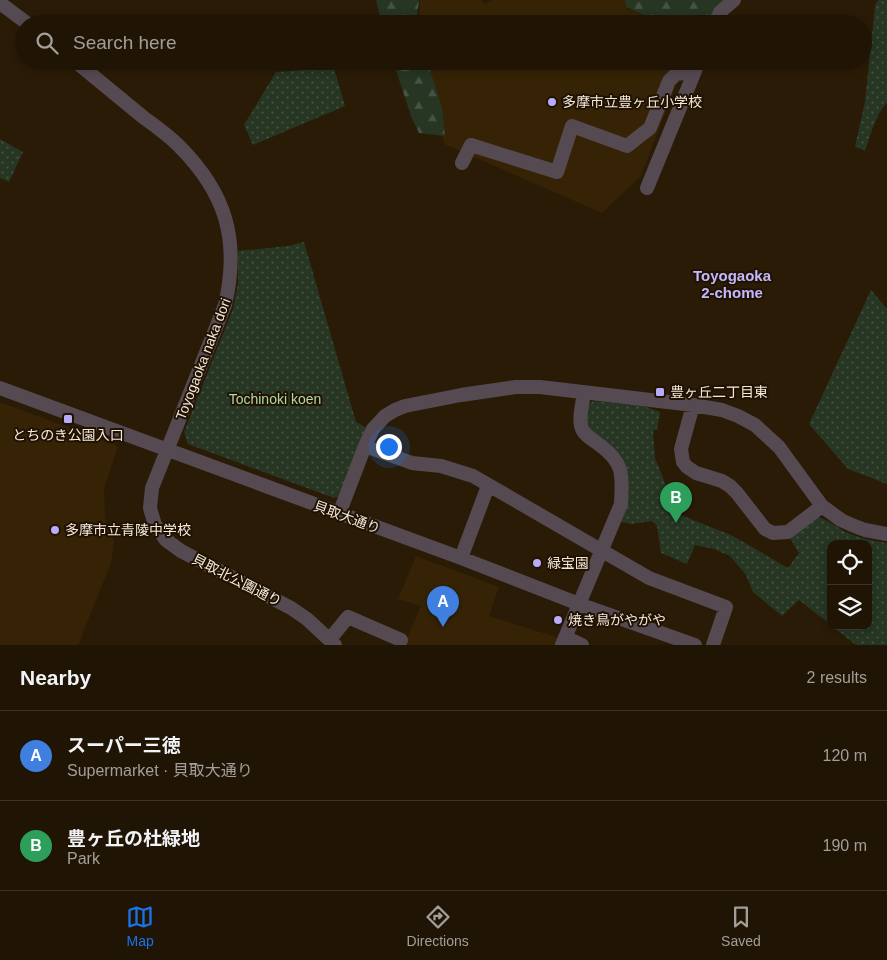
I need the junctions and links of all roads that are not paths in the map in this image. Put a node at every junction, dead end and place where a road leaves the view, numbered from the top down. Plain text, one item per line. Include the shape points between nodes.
1 (734, 0) edge
2 (0, 3) edge
3 (16, 15) edge
4 (719, 15) edge
5 (86, 70) edge
6 (695, 70) edge
7 (693, 76) junction
8 (462, 163) dead end
9 (647, 188) dead end
10 (0, 388) edge
11 (584, 392) junction
12 (693, 405) junction
13 (365, 446) junction
14 (168, 451) junction
15 (488, 486) junction
16 (822, 506) junction
17 (339, 514) junction
18 (887, 534) edge
19 (601, 551) junction
20 (461, 558) junction
21 (579, 604) junction
22 (401, 640) dead end
23 (564, 641) edge
24 (332, 642) edge
25 (582, 645) edge
26 (694, 645) edge
27 (713, 645) edge

1 - 4 street
2 - 3 street
5 - 14 street, Toyogaoka naka dori via 177,144 199,168 217,196 228,230 230,279 225,305
6 - 7 street
7 - 8 street via 676,74 669,81 650,128 627,146 572,126 557,172 471,144
7 - 9 street
10 - 14 street, 貝取大通り
11 - 12 street
11 - 13 street via 516,387 405,406 379,422
11 - 19 street via 582,429 611,454 620,466 622,481 621,504
12 - 16 street via 722,410 755,425 779,447
12 - 16 street via 682,449 686,468 730,486 764,529 773,533 788,532
13 - 15 street via 412,463 441,466 473,476
13 - 17 street
14 - 17 street, 貝取大通り
14 - 24 street, 貝取北公園通り via 152,488 150,508 155,525 166,540 291,608 307,618
15 - 19 street
15 - 20 street
16 - 18 street via 852,525
17 - 20 street, 貝取大通り
19 - 21 street
19 - 27 street via 648,578 726,607
20 - 21 street, 貝取大通り
21 - 23 street
21 - 26 street, 貝取大通り
22 - 24 street via 348,617
23 - 25 street

